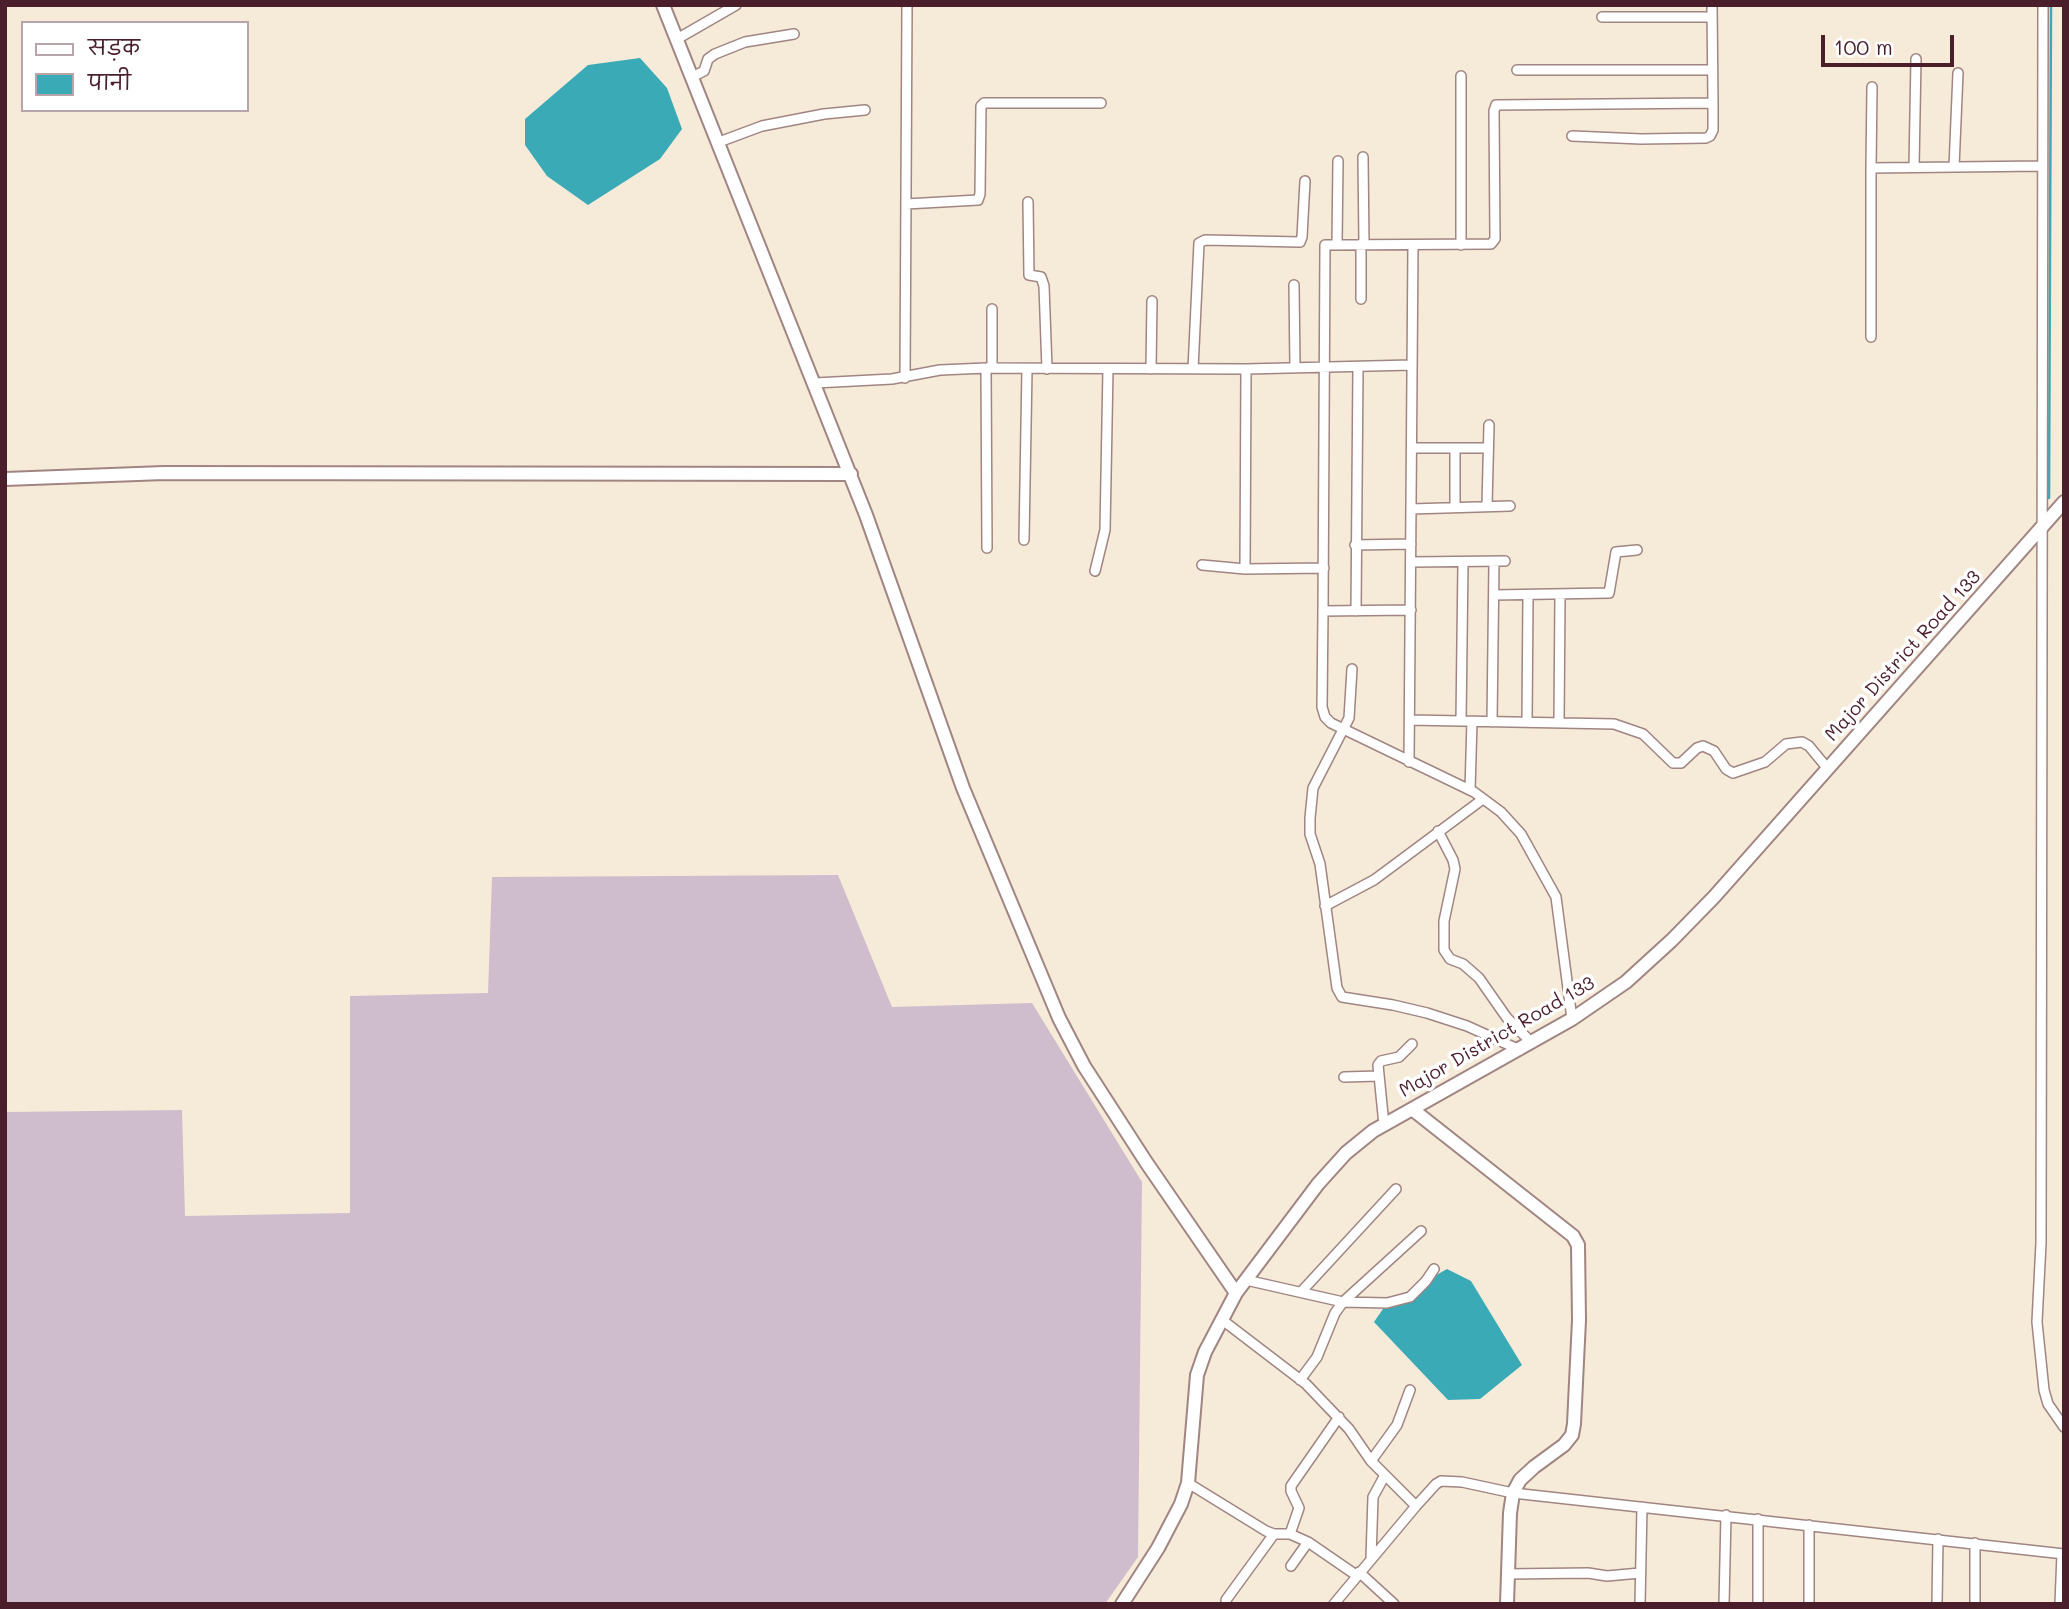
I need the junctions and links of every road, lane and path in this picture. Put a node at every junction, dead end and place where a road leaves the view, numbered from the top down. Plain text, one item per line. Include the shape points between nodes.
1 (663, 5) edge
2 (736, 5) edge
3 (907, 5) edge
4 (1712, 5) edge
5 (2043, 5) edge
6 (1602, 17) dead end
7 (1712, 17) junction
8 (794, 34) dead end
9 (677, 39) junction
10 (1916, 59) dead end
11 (1517, 70) dead end
12 (1712, 70) junction
13 (1958, 73) dead end
14 (1461, 76) dead end
15 (692, 77) junction
16 (1872, 87) dead end
17 (1101, 103) dead end
18 (1713, 103) junction
19 (865, 110) dead end
20 (1572, 136) dead end
21 (719, 142) junction
22 (1363, 157) dead end
23 (1338, 161) dead end
24 (2042, 166) junction
25 (1914, 167) junction
26 (1954, 167) junction
27 (1871, 168) junction
28 (1305, 181) dead end
29 (1028, 202) dead end
30 (906, 204) junction
31 (1337, 243) junction
32 (1362, 244) junction
33 (1413, 245) junction
34 (1461, 245) junction
35 (1294, 285) dead end
36 (1361, 299) dead end
37 (1152, 301) dead end
38 (992, 309) dead end
39 (1871, 337) dead end
40 (1412, 365) junction
41 (1358, 367) junction
42 (989, 368) junction
43 (1295, 368) junction
44 (1324, 368) junction
45 (1027, 369) junction
46 (1046, 369) junction
47 (1108, 369) junction
48 (1151, 369) junction
49 (1193, 369) junction
50 (1246, 369) junction
51 (905, 378) junction
52 (816, 383) junction
53 (1489, 425) dead end
54 (1412, 448) junction
55 (1488, 448) junction
56 (1455, 449) junction
57 (851, 474) junction
58 (5, 479) edge
59 (2064, 502) edge
60 (1488, 506) junction
61 (1510, 506) dead end
62 (1455, 508) junction
63 (1411, 509) junction
64 (2043, 527) junction
65 (1024, 540) dead end
66 (1411, 544) junction
67 (1355, 545) junction
68 (987, 548) dead end
69 (1637, 550) dead end
70 (1505, 561) dead end
71 (1411, 562) junction
72 (1463, 562) junction
73 (1494, 562) junction
74 (1202, 565) dead end
75 (1324, 568) junction
76 (1245, 569) junction
77 (1095, 571) dead end
78 (1494, 595) junction
79 (1560, 595) junction
80 (1528, 596) junction
81 (1411, 610) junction
82 (1323, 611) junction
83 (1356, 611) junction
84 (1352, 669) dead end
85 (1410, 720) junction
86 (1461, 721) junction
87 (1472, 721) junction
88 (1492, 722) junction
89 (1527, 722) junction
90 (1559, 722) junction
91 (1344, 730) junction
92 (1409, 762) junction
93 (1828, 769) junction
94 (1470, 790) junction
95 (1483, 799) junction
96 (1438, 831) junction
97 (1325, 906) junction
98 (1573, 1019) junction
99 (1532, 1043) junction
100 (1412, 1044) dead end
101 (1520, 1050) junction
102 (1379, 1076) junction
103 (1344, 1077) dead end
104 (1412, 1109) junction
105 (1384, 1125) junction
106 (1396, 1189) dead end
107 (1421, 1231) dead end
108 (1434, 1269) dead end
109 (1246, 1280) junction
110 (1301, 1292) junction
111 (1236, 1293) junction
112 (1343, 1301) junction
113 (1221, 1319) junction
114 (1300, 1380) junction
115 (1410, 1390) dead end
116 (1339, 1417) junction
117 (2064, 1427) edge
118 (1371, 1461) junction
119 (1385, 1475) junction
120 (1188, 1483) junction
121 (1513, 1493) junction
122 (1416, 1506) junction
123 (1642, 1507) junction
124 (1726, 1515) junction
125 (1758, 1519) junction
126 (1809, 1525) junction
127 (1274, 1534) junction
128 (1290, 1534) junction
129 (1938, 1539) junction
130 (1308, 1542) junction
131 (1975, 1543) junction
132 (2063, 1554) edge
133 (1371, 1558) junction
134 (1291, 1566) dead end
135 (1640, 1573) junction
136 (1357, 1574) junction
137 (1507, 1574) junction
138 (1226, 1600) dead end
139 (1122, 1604) edge
140 (1334, 1604) edge
141 (1394, 1604) edge
142 (1507, 1604) edge
143 (1640, 1604) edge
144 (1724, 1604) edge
145 (1758, 1604) edge
146 (1809, 1604) edge
147 (1937, 1604) edge
148 (1975, 1604) edge
149 (2061, 1604) edge

1 - 9 street
2 - 9 street
3 - 30 street
4 - 7 street
5 - 24 street
6 - 7 street
7 - 12 street
8 - 15 street via 745,42 715,54 705,71
9 - 15 street
10 - 25 street
11 - 12 street
12 - 18 street
13 - 26 street
14 - 34 street
15 - 21 street
16 - 27 street
17 - 30 street via 984,103 978,200
18 - 20 street via 1713,130 1706,138
18 - 34 street via 1496,105 1495,239 1491,244
19 - 21 street via 762,126
21 - 52 street
22 - 32 street
23 - 31 street
24 - 26 street
24 - 64 street
25 - 26 street
25 - 27 street
27 - 39 street
28 - 49 street via 1300,242 1199,243
29 - 46 street via 1029,275 1041,277 1044,286
30 - 51 street
31 - 32 street
31 - 44 street via 1325,247
32 - 33 street
32 - 36 street
33 - 34 street
33 - 40 street
35 - 43 street
37 - 48 street
38 - 42 street
40 - 41 street
40 - 54 street
41 - 44 street
41 - 67 street
42 - 45 street
42 - 51 street via 940,370
42 - 68 street
43 - 44 street
43 - 50 street
44 - 75 street
45 - 46 street
45 - 65 street
46 - 47 street
47 - 48 street
47 - 77 street via 1105,530
48 - 49 street
49 - 50 street
50 - 76 street
51 - 52 street
52 - 57 street
53 - 55 street
54 - 56 street
54 - 63 street
55 - 56 street
55 - 60 street
56 - 62 street
57 - 58 street via 164,473
57 - 111 street via 963,788 1059,1018 1132,1141
59 - 64 street, Major District Road 133
60 - 61 street
60 - 62 street
62 - 63 street
63 - 66 street
64 - 93 street, Major District Road 133
64 - 117 street via 2037,1322 2044,1390
66 - 67 street
66 - 71 street
67 - 83 street
69 - 79 street via 1616,552 1609,593
70 - 73 street
71 - 72 street
71 - 81 street
72 - 73 street
72 - 86 street
73 - 78 street
74 - 76 street
75 - 76 street
75 - 82 street
78 - 80 street
78 - 88 street
79 - 80 street
79 - 90 street
80 - 89 street
81 - 83 street
81 - 85 street
82 - 83 street
82 - 91 street via 1322,707 1325,717
84 - 91 street
85 - 86 street
85 - 92 street
86 - 87 street
87 - 88 street
87 - 94 street
88 - 89 street
89 - 90 street
90 - 93 street via 1628,727 1643,734 1673,763 1681,763 1703,746 1714,751 1733,773 1765,762 1786,744 1802,742
91 - 92 street
91 - 97 street via 1313,788 1310,834 1320,864
92 - 94 street
93 - 98 street, Major District Road 133 via 1672,940 1626,982
94 - 95 street
95 - 96 street
95 - 98 street via 1521,834 1556,897
96 - 97 street via 1374,880
96 - 99 street via 1455,869 1444,922 1444,950 1479,978 1507,1018
97 - 101 street via 1342,997 1427,1013
98 - 99 street, Major District Road 133
99 - 101 street, Major District Road 133
100 - 102 street via 1399,1057 1381,1061
101 - 104 street, Major District Road 133
102 - 103 street
102 - 105 street
104 - 105 street, Major District Road 133
104 - 121 street via 1573,1236 1578,1245 1579,1333 1572,1435 1520,1480
105 - 109 street, Major District Road 133 via 1330,1170
106 - 110 street
107 - 112 street
108 - 112 street via 1426,1282 1401,1301
109 - 110 street
109 - 111 street, Major District Road 133
110 - 112 street
111 - 113 street, Major District Road 133
112 - 114 street via 1317,1357
113 - 114 street
113 - 120 street, Major District Road 133 via 1198,1370
114 - 116 street
115 - 118 street via 1397,1425
116 - 118 street
116 - 128 street via 1291,1486 1299,1508
118 - 119 street
119 - 122 street
119 - 133 street via 1373,1497
120 - 127 street
120 - 139 street, Major District Road 133 via 1158,1548
121 - 122 street via 1441,1481
121 - 123 street
121 - 137 street
122 - 133 street
123 - 124 street
123 - 135 street
124 - 125 street
124 - 144 street
125 - 126 street
125 - 145 street
126 - 129 street
126 - 146 street
127 - 128 street
127 - 138 street
128 - 130 street
129 - 131 street
129 - 147 street
130 - 134 street
130 - 136 street
131 - 132 street
131 - 148 street
132 - 149 street
133 - 136 street
135 - 137 street
135 - 143 street
136 - 140 street
136 - 141 street
137 - 142 street

